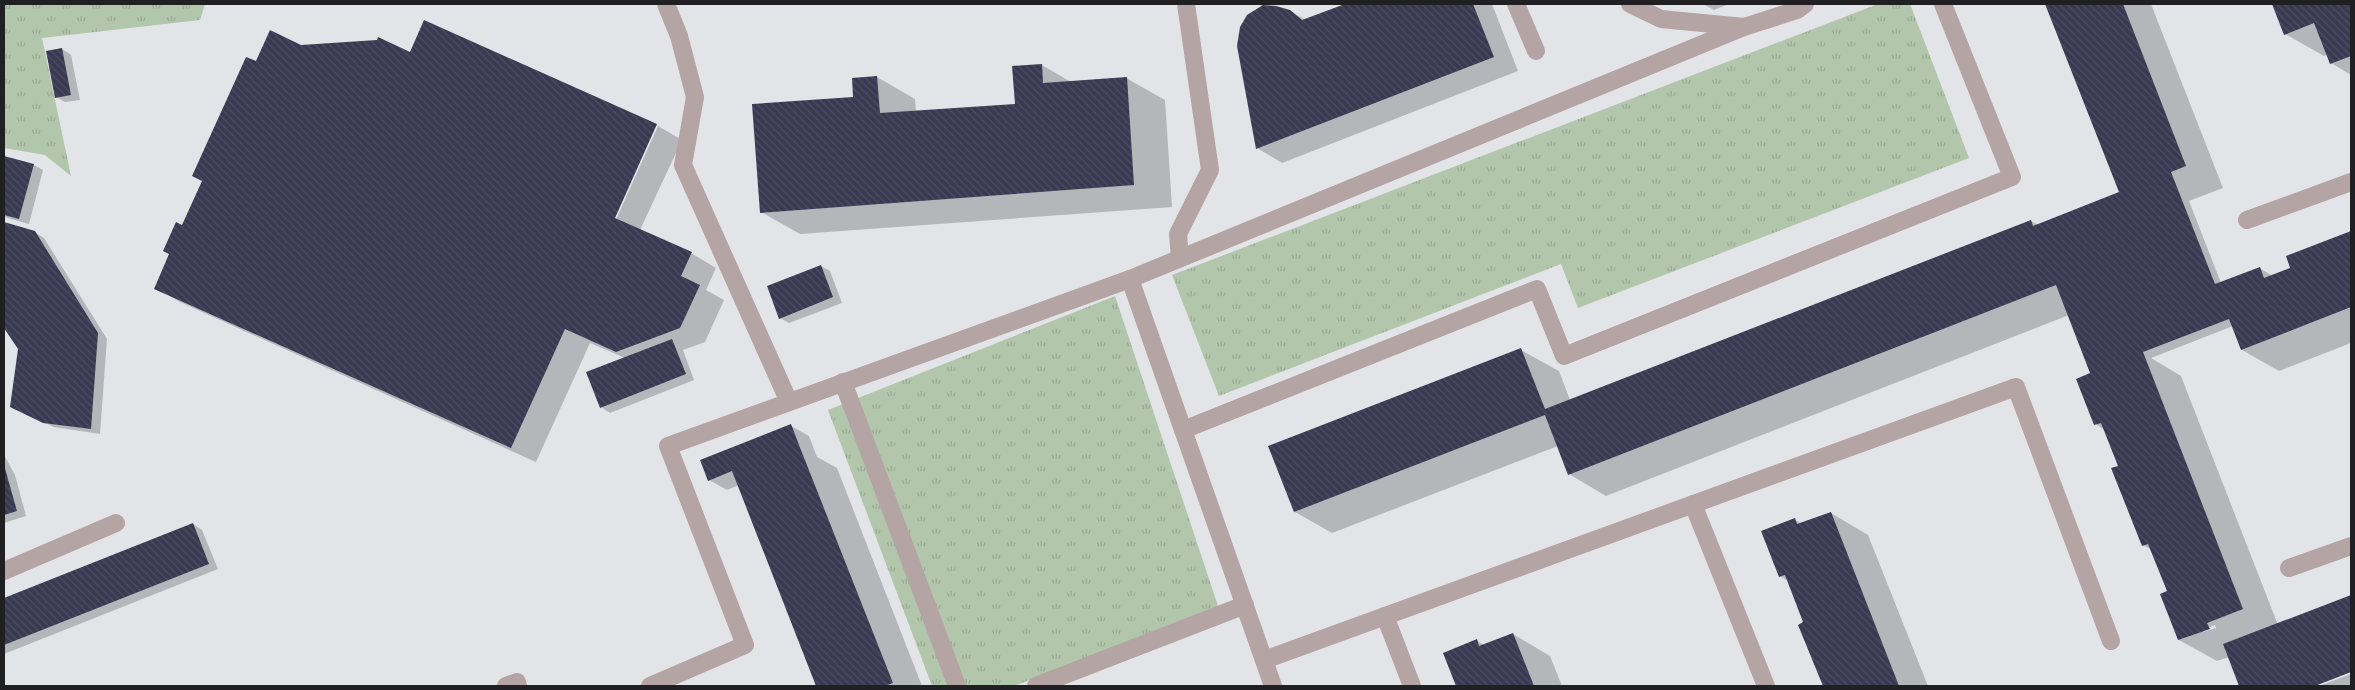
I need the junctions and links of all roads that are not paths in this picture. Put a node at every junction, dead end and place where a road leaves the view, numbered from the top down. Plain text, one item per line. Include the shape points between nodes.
1 (666, 4) edge
2 (1186, 4) edge
3 (1516, 4) edge
4 (1630, 4) edge
5 (1817, 4) edge
6 (1943, 4) edge
7 (1801, 7) edge
8 (1744, 27) junction
9 (1536, 51) dead end
10 (2351, 182) edge
11 (2247, 220) dead end
12 (1180, 258) junction
13 (1130, 279) junction
14 (844, 382) junction
15 (790, 402) junction
16 (1183, 430) junction
17 (1693, 504) junction
18 (116, 523) dead end
19 (2351, 546) edge
20 (2290, 568) dead end
21 (4, 571) edge
22 (1244, 605) junction
23 (1385, 616) junction
24 (2111, 640) dead end
25 (1264, 660) junction
26 (506, 686) edge
27 (518, 686) edge
28 (650, 686) edge
29 (957, 686) edge
30 (1036, 686) edge
31 (1273, 686) edge
32 (1412, 686) edge
33 (1766, 686) edge

1 - 15 lane via 679,36 695,97 684,165
2 - 12 lane via 1210,170 1178,234
3 - 9 lane
4 - 8 lane via 1661,19
5 - 7 lane
6 - 16 lane via 2012,177 1564,356 1537,289
7 - 8 lane
8 - 12 lane
10 - 11 lane
12 - 13 lane
13 - 14 lane
13 - 16 lane
14 - 15 lane
14 - 29 lane
15 - 28 lane via 668,446 745,645
16 - 22 lane
17 - 23 lane
17 - 24 lane via 2016,387
17 - 33 lane
18 - 21 lane
19 - 20 lane
22 - 25 lane
22 - 30 lane
23 - 25 lane
23 - 32 lane
25 - 31 lane
26 - 27 lane via 517,682

